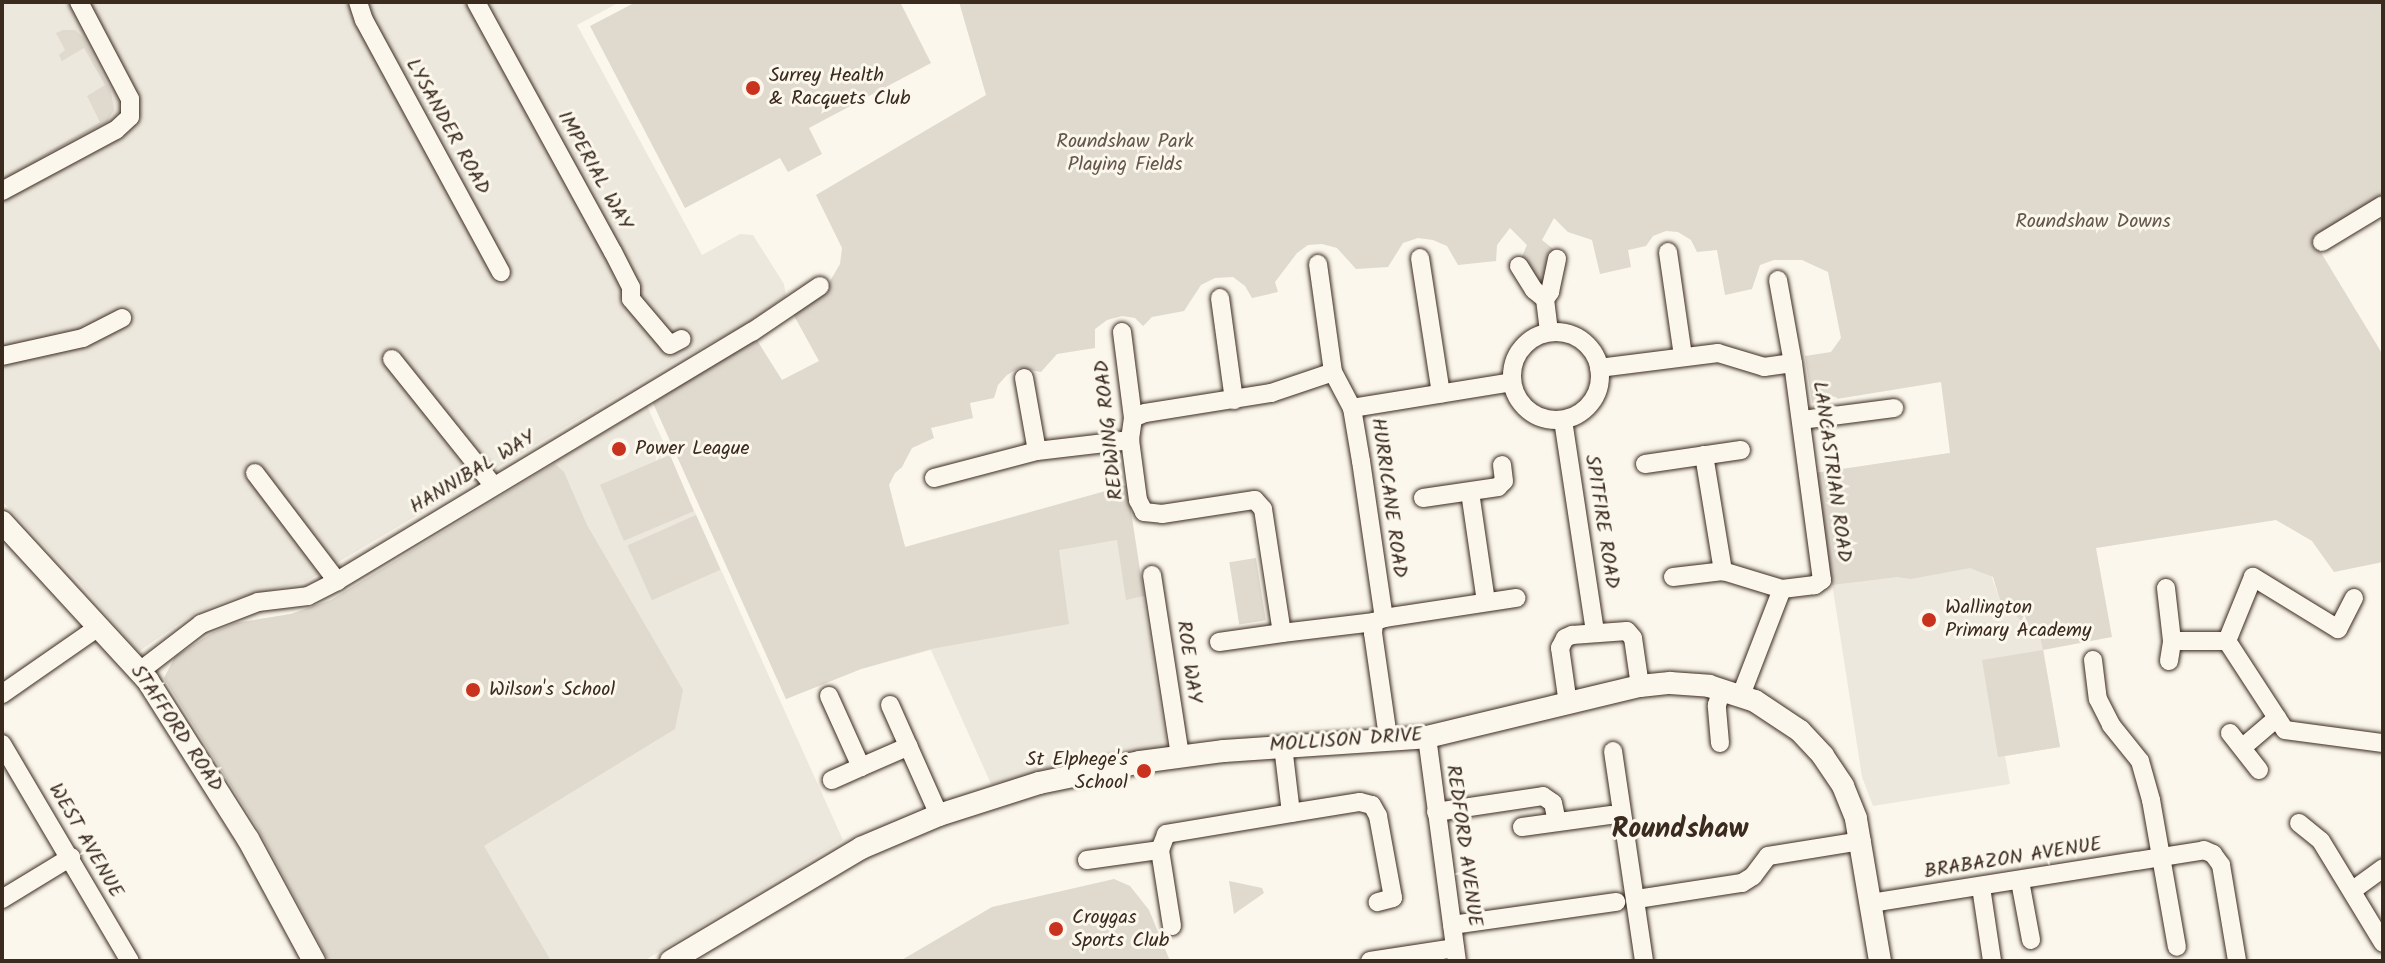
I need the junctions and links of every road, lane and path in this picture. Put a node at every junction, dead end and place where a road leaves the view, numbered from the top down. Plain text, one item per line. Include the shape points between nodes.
1 (79, 2) edge
2 (358, 2) edge
3 (476, 2) edge
4 (2, 191) edge
5 (2383, 205) edge
6 (2322, 242) dead end
7 (1668, 252) dead end
8 (1420, 258) dead end
9 (1557, 259) dead end
10 (1318, 264) dead end
11 (1519, 266) dead end
12 (501, 272) dead end
13 (1778, 280) dead end
14 (820, 286) dead end
15 (1220, 298) dead end
16 (1545, 299) junction
17 (122, 318) dead end
18 (1122, 332) dead end
19 (1549, 332) junction
20 (682, 339) dead end
21 (2, 356) edge
22 (1683, 356) junction
23 (392, 359) dead end
24 (1793, 363) junction
25 (1599, 368) junction
26 (1333, 372) junction
27 (1024, 378) dead end
28 (1512, 382) junction
29 (1441, 393) junction
30 (1234, 400) junction
31 (1352, 408) junction
32 (1894, 408) dead end
33 (1133, 418) junction
34 (1563, 420) junction
35 (1802, 420) junction
36 (1130, 440) junction
37 (1741, 450) dead end
38 (1037, 451) junction
39 (1704, 455) junction
40 (1645, 464) dead end
41 (1502, 465) dead end
42 (255, 473) dead end
43 (934, 478) dead end
44 (493, 485) junction
45 (1470, 492) junction
46 (1423, 498) dead end
47 (2, 522) edge
48 (1723, 571) junction
49 (1152, 575) dead end
50 (1673, 577) dead end
51 (337, 581) junction
52 (2166, 588) dead end
53 (1782, 589) junction
54 (1516, 598) dead end
55 (2354, 598) dead end
56 (1486, 602) junction
57 (1379, 620) junction
58 (100, 626) junction
59 (1595, 632) junction
60 (1282, 633) junction
61 (2172, 641) junction
62 (2227, 641) junction
63 (1219, 642) dead end
64 (2093, 660) dead end
65 (2169, 661) dead end
66 (140, 671) junction
67 (1640, 686) junction
68 (1731, 692) junction
69 (2, 694) edge
70 (829, 696) dead end
71 (1568, 704) junction
72 (890, 705) dead end
73 (2277, 718) junction
74 (2230, 733) dead end
75 (1388, 737) junction
76 (1427, 737) junction
77 (2382, 741) edge
78 (1720, 743) dead end
79 (2, 744) edge
80 (909, 746) junction
81 (1283, 746) junction
82 (2243, 747) junction
83 (1613, 751) dead end
84 (1180, 756) junction
85 (861, 767) junction
86 (2259, 770) dead end
87 (832, 780) dead end
88 (1436, 812) junction
89 (1291, 813) junction
90 (939, 815) junction
91 (1611, 815) dead end
92 (1557, 822) junction
93 (2299, 823) dead end
94 (1522, 827) dead end
95 (1862, 841) junction
96 (1160, 850) junction
97 (2161, 856) junction
98 (71, 857) junction
99 (1087, 860) dead end
100 (2383, 868) edge
101 (2020, 881) junction
102 (1981, 887) junction
103 (2353, 890) junction
104 (2, 899) edge
105 (1637, 899) junction
106 (1378, 902) dead end
107 (1616, 902) dead end
108 (1871, 903) junction
109 (1452, 925) junction
110 (1172, 926) dead end
111 (2031, 940) dead end
112 (2383, 943) edge
113 (2177, 947) dead end
114 (1456, 955) edge
115 (1405, 958) edge
116 (130, 961) edge
117 (314, 961) edge
118 (671, 961) edge
119 (1370, 961) edge
120 (1644, 961) edge
121 (1880, 961) edge
122 (1992, 961) edge
123 (2237, 961) edge

1 - 4 street via 130,99 130,117 116,130
2 - 12 street, LYSANDER ROAD
3 - 20 street, IMPERIAL WAY via 613,252 631,287 631,299 670,345
5 - 6 street
7 - 22 street
8 - 29 street
9 - 16 street
10 - 26 street, HURRICANE ROAD
11 - 16 street
13 - 24 street
14 - 44 street, HANNIBAL WAY
15 - 30 street
16 - 19 street
17 - 21 street via 83,338
18 - 33 street, REDWING ROAD
19 - 25 street via 1579,338
19 - 28 street via 1523,345
22 - 24 street, LANCASTRIAN ROAD via 1718,353 1764,367
22 - 25 street, LANCASTRIAN ROAD
23 - 44 street
24 - 35 street, LANCASTRIAN ROAD
25 - 34 street via 1596,395 1587,407
26 - 30 street
26 - 31 street, HURRICANE ROAD
27 - 38 street
28 - 29 street
28 - 34 street via 1525,408 1537,416
29 - 31 street
30 - 33 street
31 - 57 street, HURRICANE ROAD
32 - 35 street
33 - 36 street, REDWING ROAD
34 - 59 street, SPITFIRE ROAD
35 - 53 street, LANCASTRIAN ROAD via 1822,580
36 - 38 street
36 - 60 street, REDWING ROAD via 1144,512 1259,503
37 - 39 street
38 - 43 street
39 - 40 street
39 - 48 street
41 - 45 street via 1504,481 1498,487
42 - 51 street
44 - 51 street, HANNIBAL WAY
45 - 46 street
45 - 56 street
47 - 58 main road, STAFFORD ROAD
48 - 50 street
48 - 53 street
49 - 84 street, ROE WAY
51 - 66 street, HANNIBAL WAY via 308,596 258,602 201,624
52 - 61 street
53 - 68 street
54 - 56 street
55 - 62 street via 2338,629 2253,577
56 - 57 street
57 - 60 street
57 - 75 street, HURRICANE ROAD via 1373,633
58 - 66 main road, STAFFORD ROAD
58 - 69 street
59 - 67 street via 1617,629 1630,634
59 - 71 street via 1572,635 1560,645
60 - 63 street
61 - 62 street
61 - 65 street
62 - 73 street
64 - 97 street via 2098,699 2140,761
66 - 117 main road, STAFFORD ROAD via 248,839
67 - 68 main road, MOLLISON DRIVE via 1683,683
67 - 71 main road, MOLLISON DRIVE
68 - 78 street via 1717,705
68 - 95 main road, MOLLISON DRIVE via 1787,720 1823,756 1850,802
70 - 85 street
71 - 76 main road, MOLLISON DRIVE
72 - 80 street
73 - 77 street via 2285,730
73 - 82 street
74 - 82 street
75 - 76 main road, MOLLISON DRIVE
75 - 81 main road, MOLLISON DRIVE
76 - 88 street, REDFORD AVENUE
79 - 98 street, WEST AVENUE
80 - 85 street
80 - 90 street
81 - 84 main road, MOLLISON DRIVE
81 - 89 street
82 - 86 street
83 - 105 street
84 - 90 main road, MOLLISON DRIVE via 1039,783
85 - 87 street
88 - 92 street via 1543,796 1553,803
88 - 109 street, REDFORD AVENUE
89 - 96 street via 1171,832 1162,838
89 - 106 street via 1360,802 1372,805 1393,898
90 - 118 main road, MOLLISON DRIVE via 875,842
91 - 92 street
92 - 94 street
93 - 103 street via 2321,841
95 - 105 street via 1768,856 1742,883
95 - 108 main road, MOLLISON DRIVE
96 - 99 street
96 - 110 street
97 - 101 street, BRABAZON AVENUE
97 - 113 street
97 - 123 street, BRABAZON AVENUE via 2204,850 2221,865
98 - 104 street
98 - 116 street, WEST AVENUE
100 - 103 street
101 - 102 street, BRABAZON AVENUE
101 - 111 street
102 - 108 street, BRABAZON AVENUE
102 - 122 street
103 - 112 street
105 - 120 street
107 - 109 street
108 - 121 main road, MOLLISON DRIVE
109 - 114 street, REDFORD AVENUE
114 - 115 street
115 - 119 street

